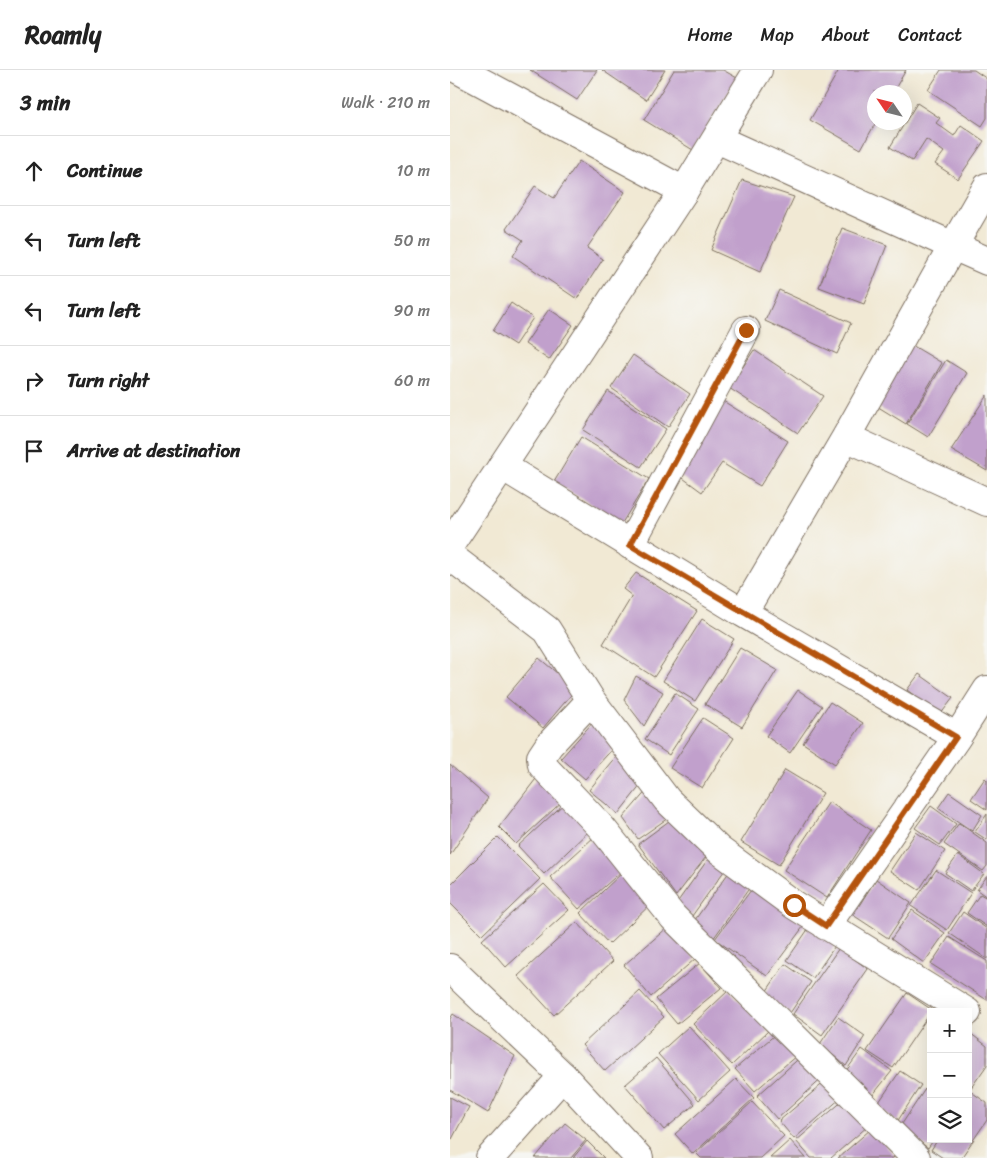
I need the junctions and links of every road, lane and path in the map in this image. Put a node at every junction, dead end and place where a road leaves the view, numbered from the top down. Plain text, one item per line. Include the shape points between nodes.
1 (460, 70) edge
2 (758, 70) edge
3 (718, 139) junction
4 (987, 188) edge
5 (684, 192) junction
6 (953, 246) junction
7 (987, 261) edge
8 (746, 330) dead end
9 (846, 438) junction
10 (502, 466) junction
11 (987, 502) edge
12 (450, 544) edge
13 (630, 545) junction
14 (450, 556) edge
15 (743, 613) junction
16 (987, 690) edge
17 (591, 700) junction
18 (956, 737) junction
19 (826, 926) junction
20 (450, 968) edge
21 (961, 1008) edge
22 (972, 1015) edge
23 (987, 1024) edge
24 (563, 1076) junction
25 (490, 1158) edge
26 (639, 1158) edge
27 (916, 1158) edge

1 - 5 street
2 - 3 street
3 - 5 street
3 - 6 street
4 - 6 street
5 - 10 street
6 - 7 street
6 - 9 street
8 - 13 street
9 - 11 street
9 - 15 street
10 - 12 street
10 - 13 street
13 - 15 street
14 - 17 street via 547,630
15 - 18 street
16 - 18 street
17 - 19 street via 667,800 719,850
17 - 27 street via 549,745 541,757 542,765 601,827 673,917
18 - 19 street
19 - 21 street
20 - 24 street
22 - 23 street
24 - 25 street
24 - 26 street

